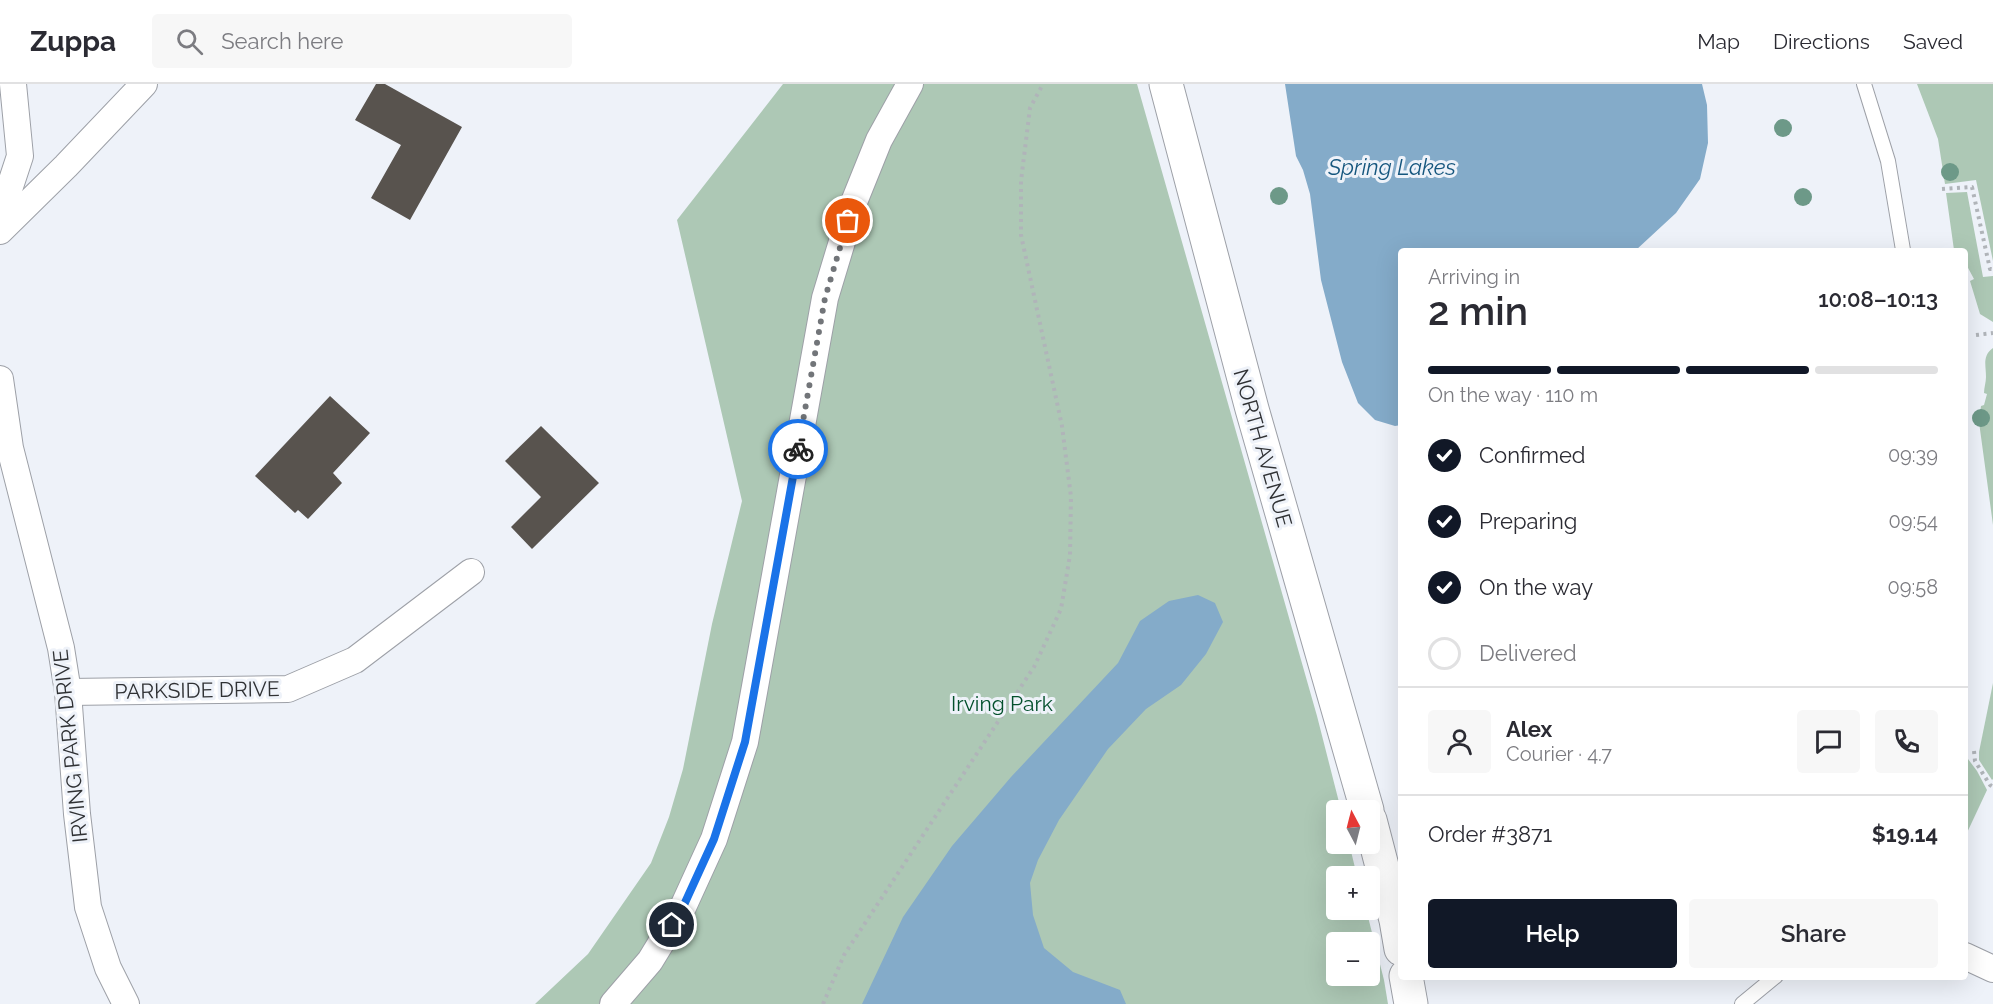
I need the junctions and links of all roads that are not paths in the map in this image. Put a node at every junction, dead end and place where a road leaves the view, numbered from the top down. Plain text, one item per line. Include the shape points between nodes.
1 (13, 84) edge
2 (144, 84) edge
3 (910, 84) edge
4 (1166, 84) edge
5 (1863, 84) edge
6 (0, 217) edge
7 (0, 231) edge
8 (1903, 248) edge
9 (0, 379) edge
10 (471, 572) dead end
11 (68, 692) junction
12 (1364, 800) edge
13 (1379, 854) edge
14 (1398, 932) edge
15 (1968, 957) edge
16 (1993, 969) edge
17 (1407, 980) edge
18 (1771, 980) edge
19 (126, 1004) edge
20 (613, 1004) edge
21 (1411, 1004) edge
22 (1742, 1004) edge

1 - 6 street via 20,156
2 - 7 street
3 - 20 street via 879,140 854,202 825,298 745,742 714,839 683,907 650,961
4 - 12 street, NORTH AVENUE via 1252,409
5 - 8 lane via 1888,161
9 - 11 street, IRVING PARK DRIVE via 10,448 61,648
10 - 11 street, PARKSIDE DRIVE via 355,660 288,689
11 - 19 street, IRVING PARK DRIVE via 88,907 108,968
13 - 14 street
15 - 16 street
17 - 21 street
18 - 22 lane

